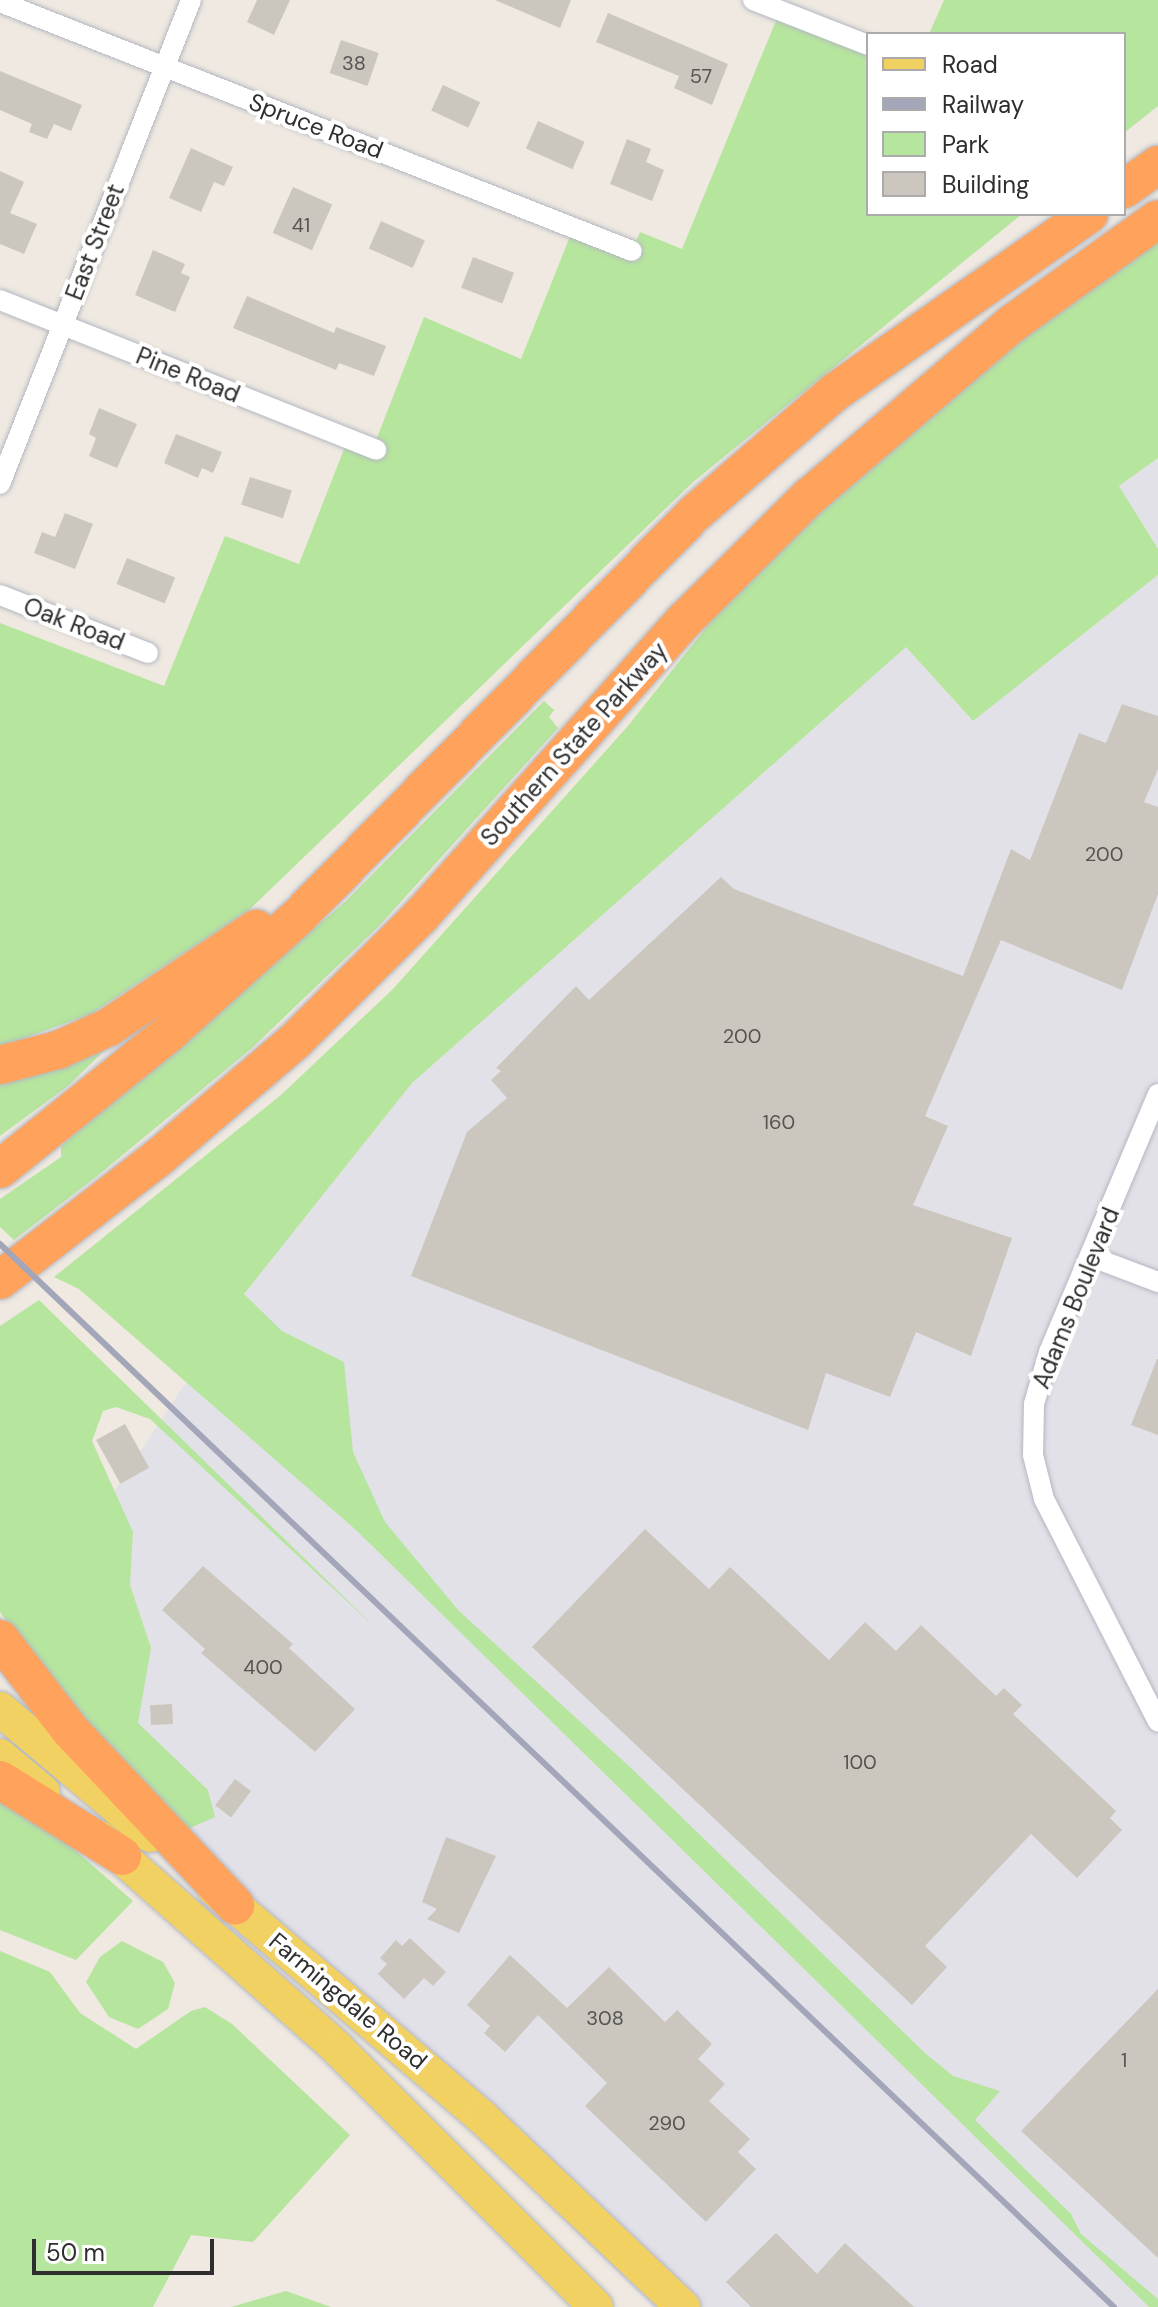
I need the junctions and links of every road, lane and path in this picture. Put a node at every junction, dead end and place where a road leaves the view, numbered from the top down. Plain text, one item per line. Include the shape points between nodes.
1 (191, 0) edge
2 (753, 0) edge
3 (0, 2) edge
4 (866, 44) edge
5 (164, 67) junction
6 (1158, 165) edge
7 (1126, 188) edge
8 (1086, 216) edge
9 (1158, 219) edge
10 (632, 251) dead end
11 (0, 300) edge
12 (63, 325) junction
13 (376, 450) dead end
14 (0, 484) edge
15 (0, 595) edge
16 (148, 653) dead end
17 (361, 857) junction
18 (0, 1065) edge
19 (1158, 1094) edge
20 (0, 1169) edge
21 (1092, 1257) junction
22 (6, 1281) edge
23 (1158, 1282) edge
24 (0, 1639) edge
25 (0, 1709) edge
26 (1158, 1722) edge
27 (0, 1756) edge
28 (0, 1780) edge
29 (122, 1856) junction
30 (235, 1905) junction
31 (596, 2307) edge
32 (683, 2307) edge

1 - 5 street, East Street
2 - 4 street
3 - 5 street, Spruce Road
5 - 10 street, Spruce Road
5 - 12 street, East Street
6 - 7 highway
8 - 17 highway via 835,392 694,514
9 - 22 highway, Southern State Parkway via 1013,323 809,497 684,621 420,917 347,990 170,1148
11 - 12 street, Pine Road
12 - 13 street, Pine Road
12 - 14 street, East Street
15 - 16 street, Oak Road
17 - 18 highway via 135,1012 58,1050
17 - 20 highway via 168,1034
19 - 21 street, Adams Boulevard
21 - 23 street
21 - 26 street, Adams Boulevard via 1049,1352 1034,1404 1033,1455 1044,1499
24 - 30 highway via 80,1742
25 - 30 main road, Farmingdale Road
27 - 29 main road, Farmingdale Road
28 - 29 highway
29 - 31 main road, Farmingdale Road via 346,2056
30 - 32 main road, Farmingdale Road via 461,2099

